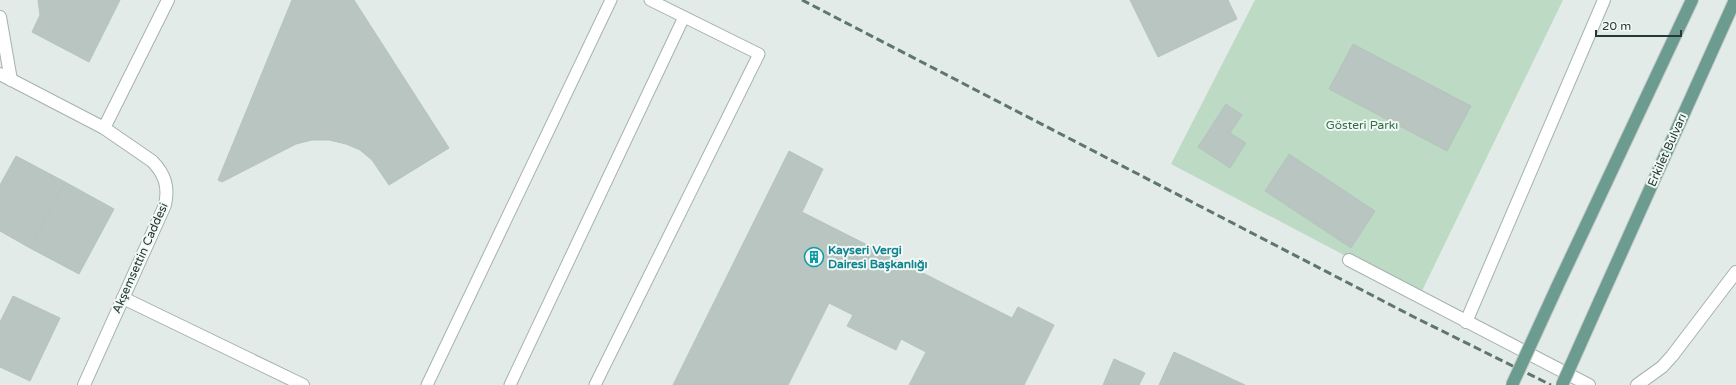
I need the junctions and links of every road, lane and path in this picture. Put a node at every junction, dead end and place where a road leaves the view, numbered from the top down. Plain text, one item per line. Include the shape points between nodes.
1 (168, 0) edge
2 (611, 0) edge
3 (650, 0) edge
4 (1604, 0) edge
5 (1692, 0) edge
6 (1735, 0) edge
7 (0, 17) edge
8 (684, 17) junction
9 (5, 77) edge
10 (104, 128) junction
11 (1348, 260) dead end
12 (1736, 272) edge
13 (123, 298) junction
14 (1466, 322) junction
15 (84, 385) edge
16 (303, 385) edge
17 (427, 385) edge
18 (510, 385) edge
19 (595, 385) edge
20 (1512, 385) edge
21 (1562, 385) edge
22 (1589, 385) edge
23 (1637, 385) edge

1 - 10 street
2 - 17 lane
3 - 8 lane
4 - 14 street
5 - 20 main road, bridge
6 - 21 main road, Erkilet Bulvarı, bridge
7 - 9 street
8 - 18 lane
8 - 19 lane via 759,54
9 - 10 street, Akşemsettin Caddesi
10 - 13 street, Akşemsettin Caddesi via 155,164 166,184 165,205
11 - 14 street
12 - 23 street via 1672,356 1650,377
13 - 15 street, Akşemsettin Caddesi
13 - 16 street
14 - 22 street

